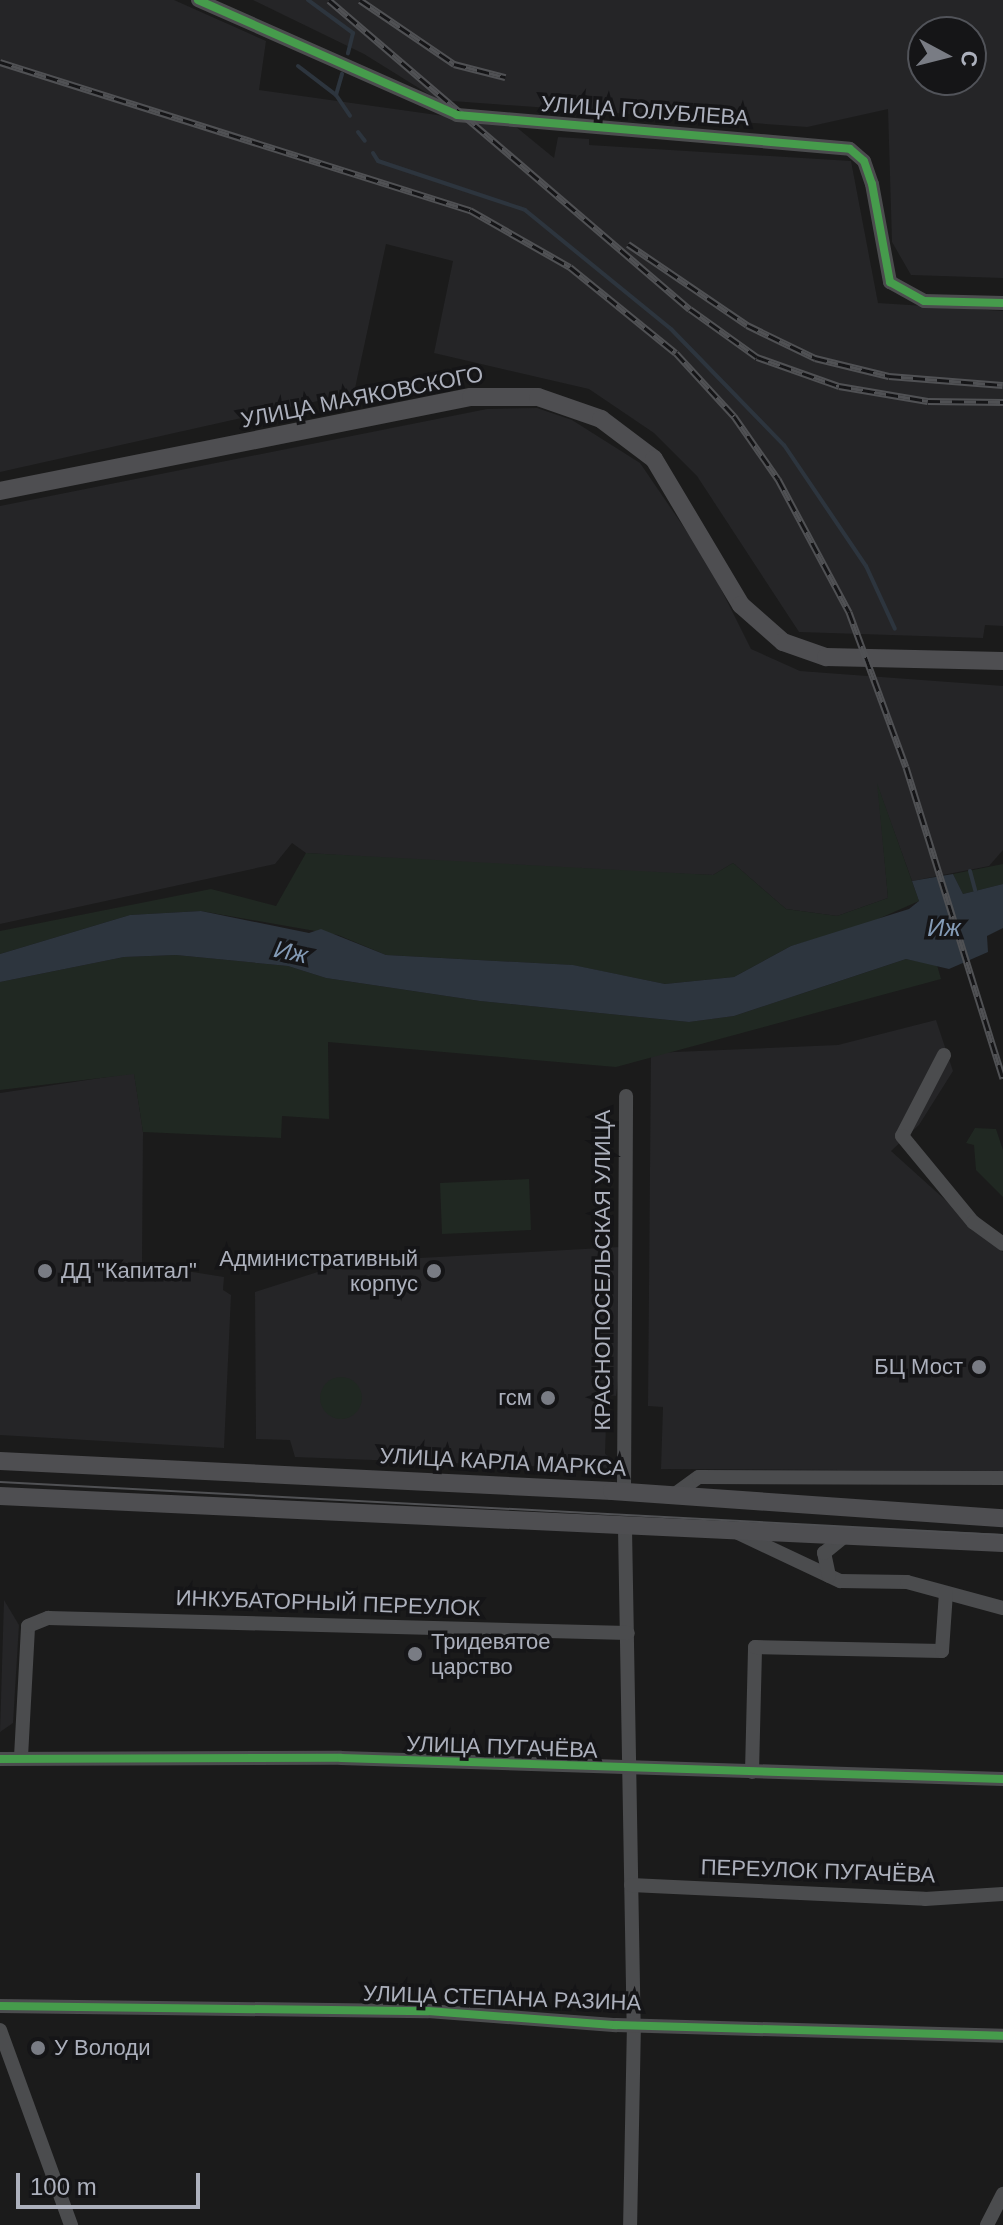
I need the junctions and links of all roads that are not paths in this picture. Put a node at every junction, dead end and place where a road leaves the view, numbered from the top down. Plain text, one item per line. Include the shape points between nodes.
1 (198, 0) edge
2 (1003, 303) edge
3 (0, 491) edge
4 (1003, 661) edge
5 (944, 1055) dead end
6 (626, 1096) dead end
7 (1003, 1244) edge
8 (0, 1461) edge
9 (1003, 1478) edge
10 (624, 1492) junction
11 (0, 1496) edge
12 (671, 1498) junction
13 (1003, 1518) edge
14 (625, 1528) junction
15 (730, 1529) junction
16 (855, 1536) junction
17 (1003, 1543) edge
18 (829, 1576) junction
19 (946, 1593) junction
20 (1003, 1608) edge
21 (628, 1633) junction
22 (21, 1757) junction
23 (0, 1759) edge
24 (629, 1770) junction
25 (752, 1772) junction
26 (1003, 1779) edge
27 (631, 1885) junction
28 (1003, 1894) edge
29 (0, 2006) edge
30 (634, 2022) junction
31 (0, 2030) edge
32 (1003, 2036) edge
33 (1003, 2194) edge
34 (71, 2225) edge
35 (630, 2225) edge
36 (987, 2225) edge

1 - 2 street, УЛИЦА ГОЛУБЛЕВА via 457,115 850,149 864,161 872,184 890,282 924,301
3 - 4 main road, УЛИЦА МАЯКОВСКОГО via 471,397 538,397 601,419 654,459 741,605 783,642 826,657
5 - 7 street via 902,1136 973,1222
6 - 10 street, КРАСНОПОСЕЛЬСКАЯ УЛИЦА
8 - 10 main road, УЛИЦА КАРЛА МАРКСА
9 - 12 street via 699,1477
10 - 12 main road, УЛИЦА КАРЛА МАРКСА
10 - 14 main road
11 - 14 main road
12 - 13 main road, УЛИЦА КАРЛА МАРКСА
14 - 15 main road
14 - 21 street
15 - 16 main road
15 - 18 street
16 - 17 main road
16 - 18 street via 829,1544
18 - 19 street via 907,1582
19 - 20 street
19 - 25 street via 942,1651 755,1647
21 - 22 street, ИНКУБАТОРНЫЙ ПЕРЕУЛОК via 48,1618 28,1626
21 - 24 street
22 - 23 street, УЛИЦА ПУГАЧЁВА
22 - 24 street, УЛИЦА ПУГАЧЁВА via 341,1758
24 - 25 street, УЛИЦА ПУГАЧЁВА
24 - 27 street
25 - 26 street, УЛИЦА ПУГАЧЁВА
27 - 28 street, ПЕРЕУЛОК ПУГАЧЁВА via 925,1899
27 - 30 street
29 - 30 street, УЛИЦА СТЕПАНА РАЗИНА via 428,2011
30 - 32 street, УЛИЦА СТЕПАНА РАЗИНА
30 - 35 street
31 - 34 street
33 - 36 street

